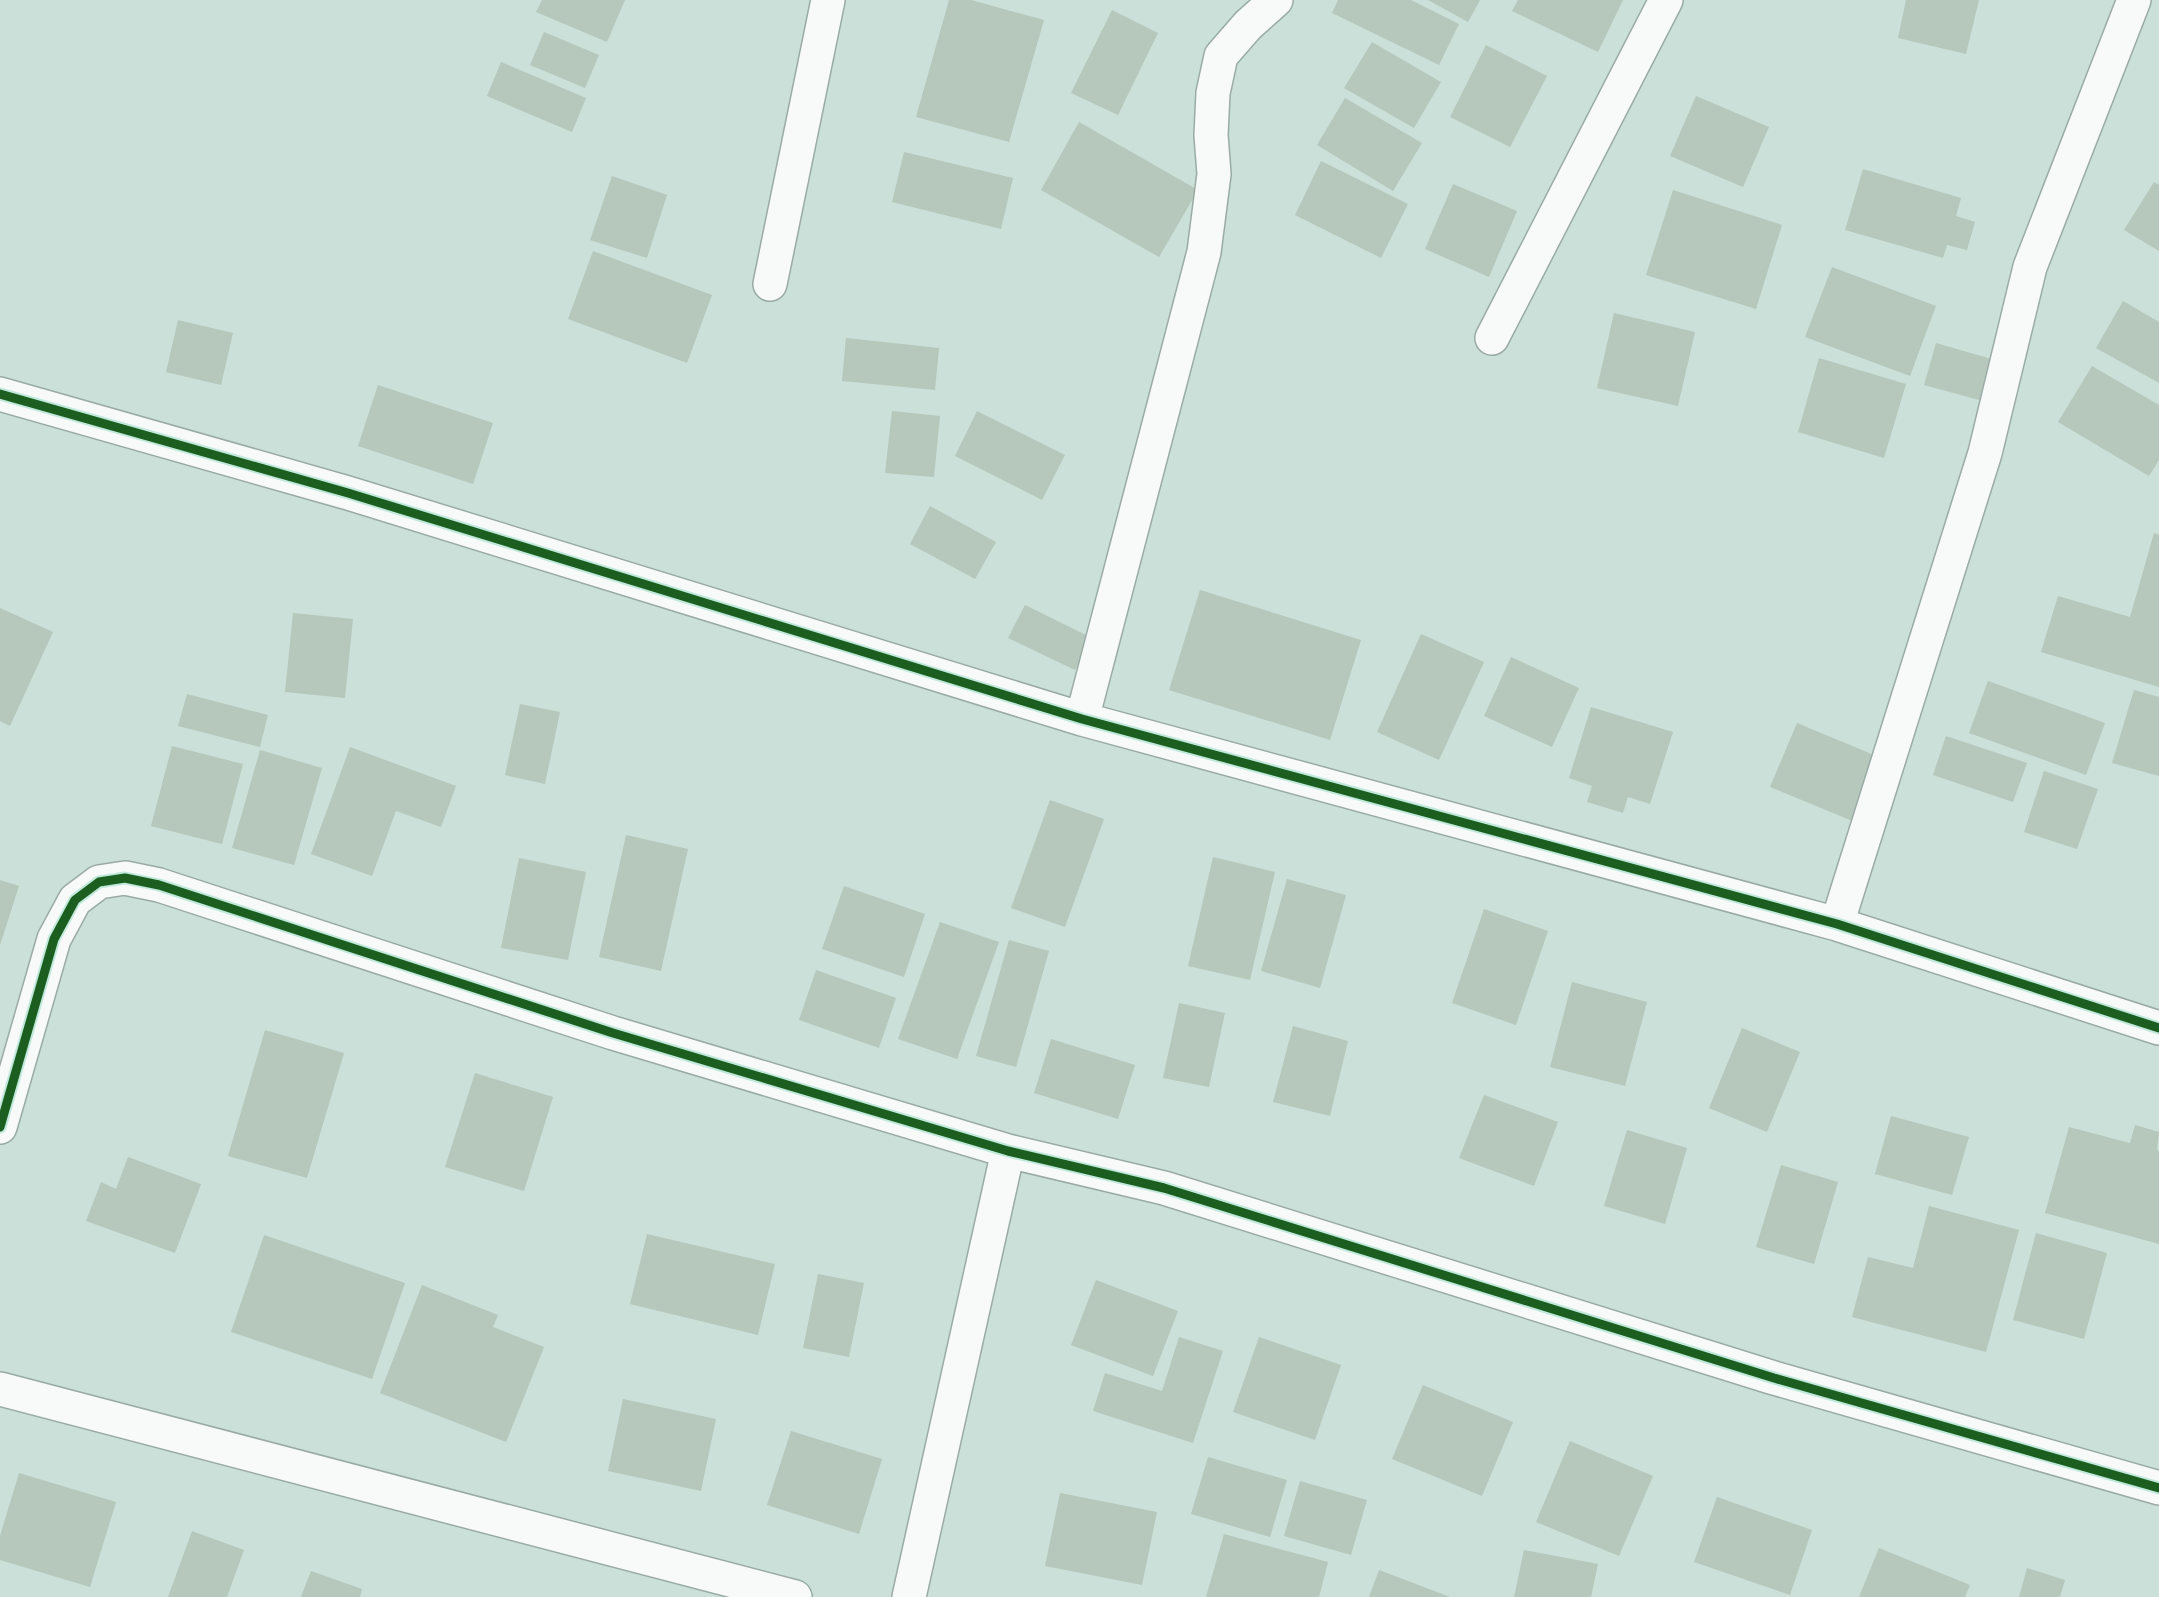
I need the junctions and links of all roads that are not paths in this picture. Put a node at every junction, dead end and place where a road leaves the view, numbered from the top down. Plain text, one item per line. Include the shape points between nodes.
1 (828, 0) edge
2 (1276, 0) edge
3 (1666, 0) edge
4 (2134, 0) edge
5 (770, 284) dead end
6 (1492, 338) dead end
7 (0, 394) edge
8 (1082, 719) junction
9 (1837, 924) junction
10 (2159, 1028) edge
11 (0, 1127) edge
12 (1008, 1151) junction
13 (0, 1389) edge
14 (2159, 1488) edge
15 (795, 1597) edge
16 (909, 1597) edge

1 - 5 street
2 - 8 street via 1221,56 1213,93 1214,174 1204,252
3 - 6 street
4 - 9 street via 2030,267 1985,453
7 - 8 street via 348,493
8 - 9 street
9 - 10 street
11 - 12 street via 54,939 75,900 99,882 125,879 159,885 613,1033
12 - 14 street via 1164,1188 1774,1378
12 - 16 street
13 - 15 street

